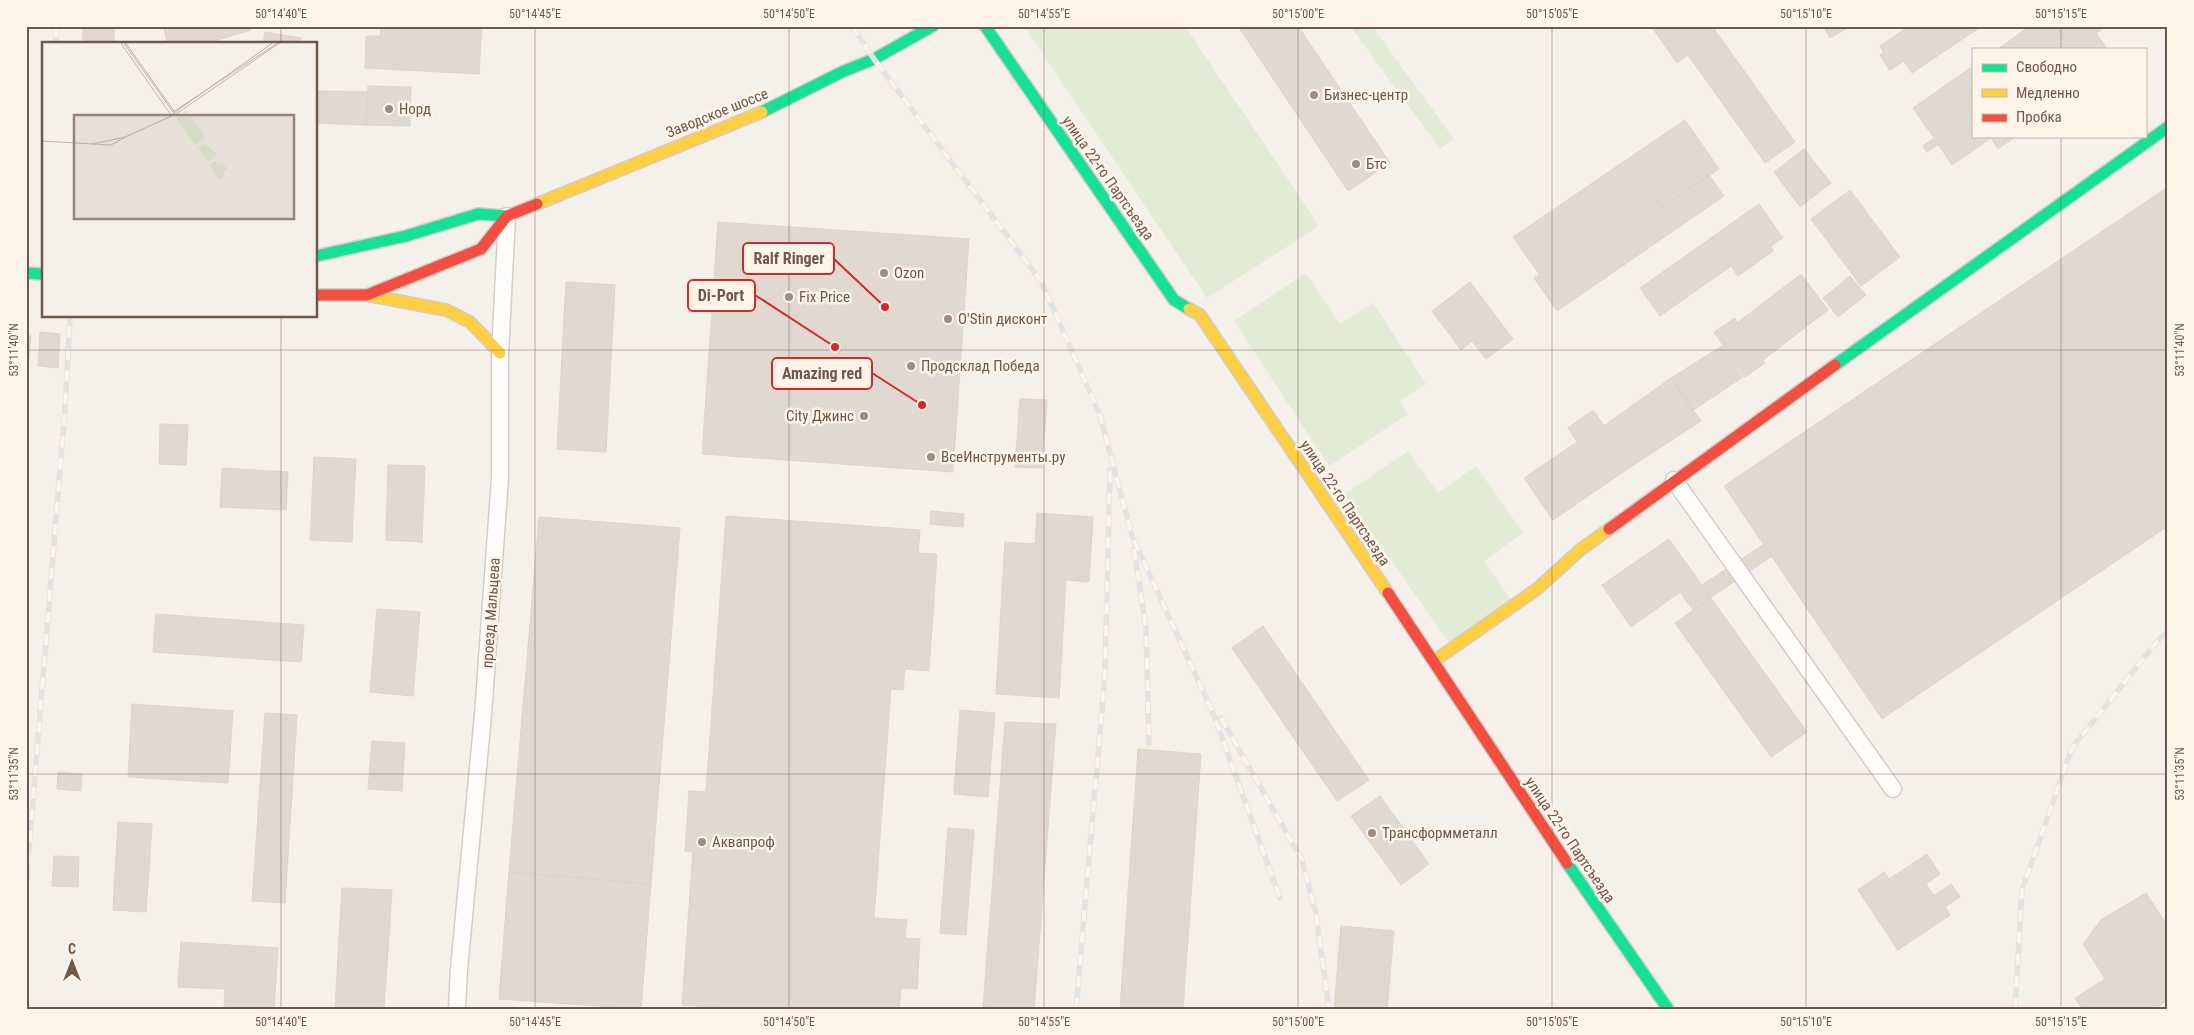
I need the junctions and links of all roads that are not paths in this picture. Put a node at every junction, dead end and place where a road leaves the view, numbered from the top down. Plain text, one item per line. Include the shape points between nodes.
1 (933, 26) edge
2 (985, 26) edge
3 (2168, 127) edge
4 (507, 216) junction
5 (318, 256) edge
6 (26, 273) edge
7 (42, 274) edge
8 (318, 295) edge
9 (367, 295) junction
10 (500, 354) junction
11 (1674, 480) junction
12 (1434, 661) junction
13 (1893, 789) dead end
14 (456, 1009) edge
15 (1668, 1009) edge

1 - 4 street, Заводское шоссе via 781,104
2 - 12 street, улица 22-го Партсъезда via 1174,300 1200,315
3 - 11 street
4 - 5 street, Заводское шоссе via 478,214 406,236
4 - 9 street, Заводское шоссе via 481,249
4 - 10 street, проезд Мальцева
6 - 7 street
8 - 9 street, Заводское шоссе
9 - 10 street via 446,310 470,322
10 - 14 street, проезд Мальцева via 500,478 484,715
11 - 12 street via 1580,550 1537,588
11 - 13 street
12 - 15 street, улица 22-го Партсъезда via 1558,850

